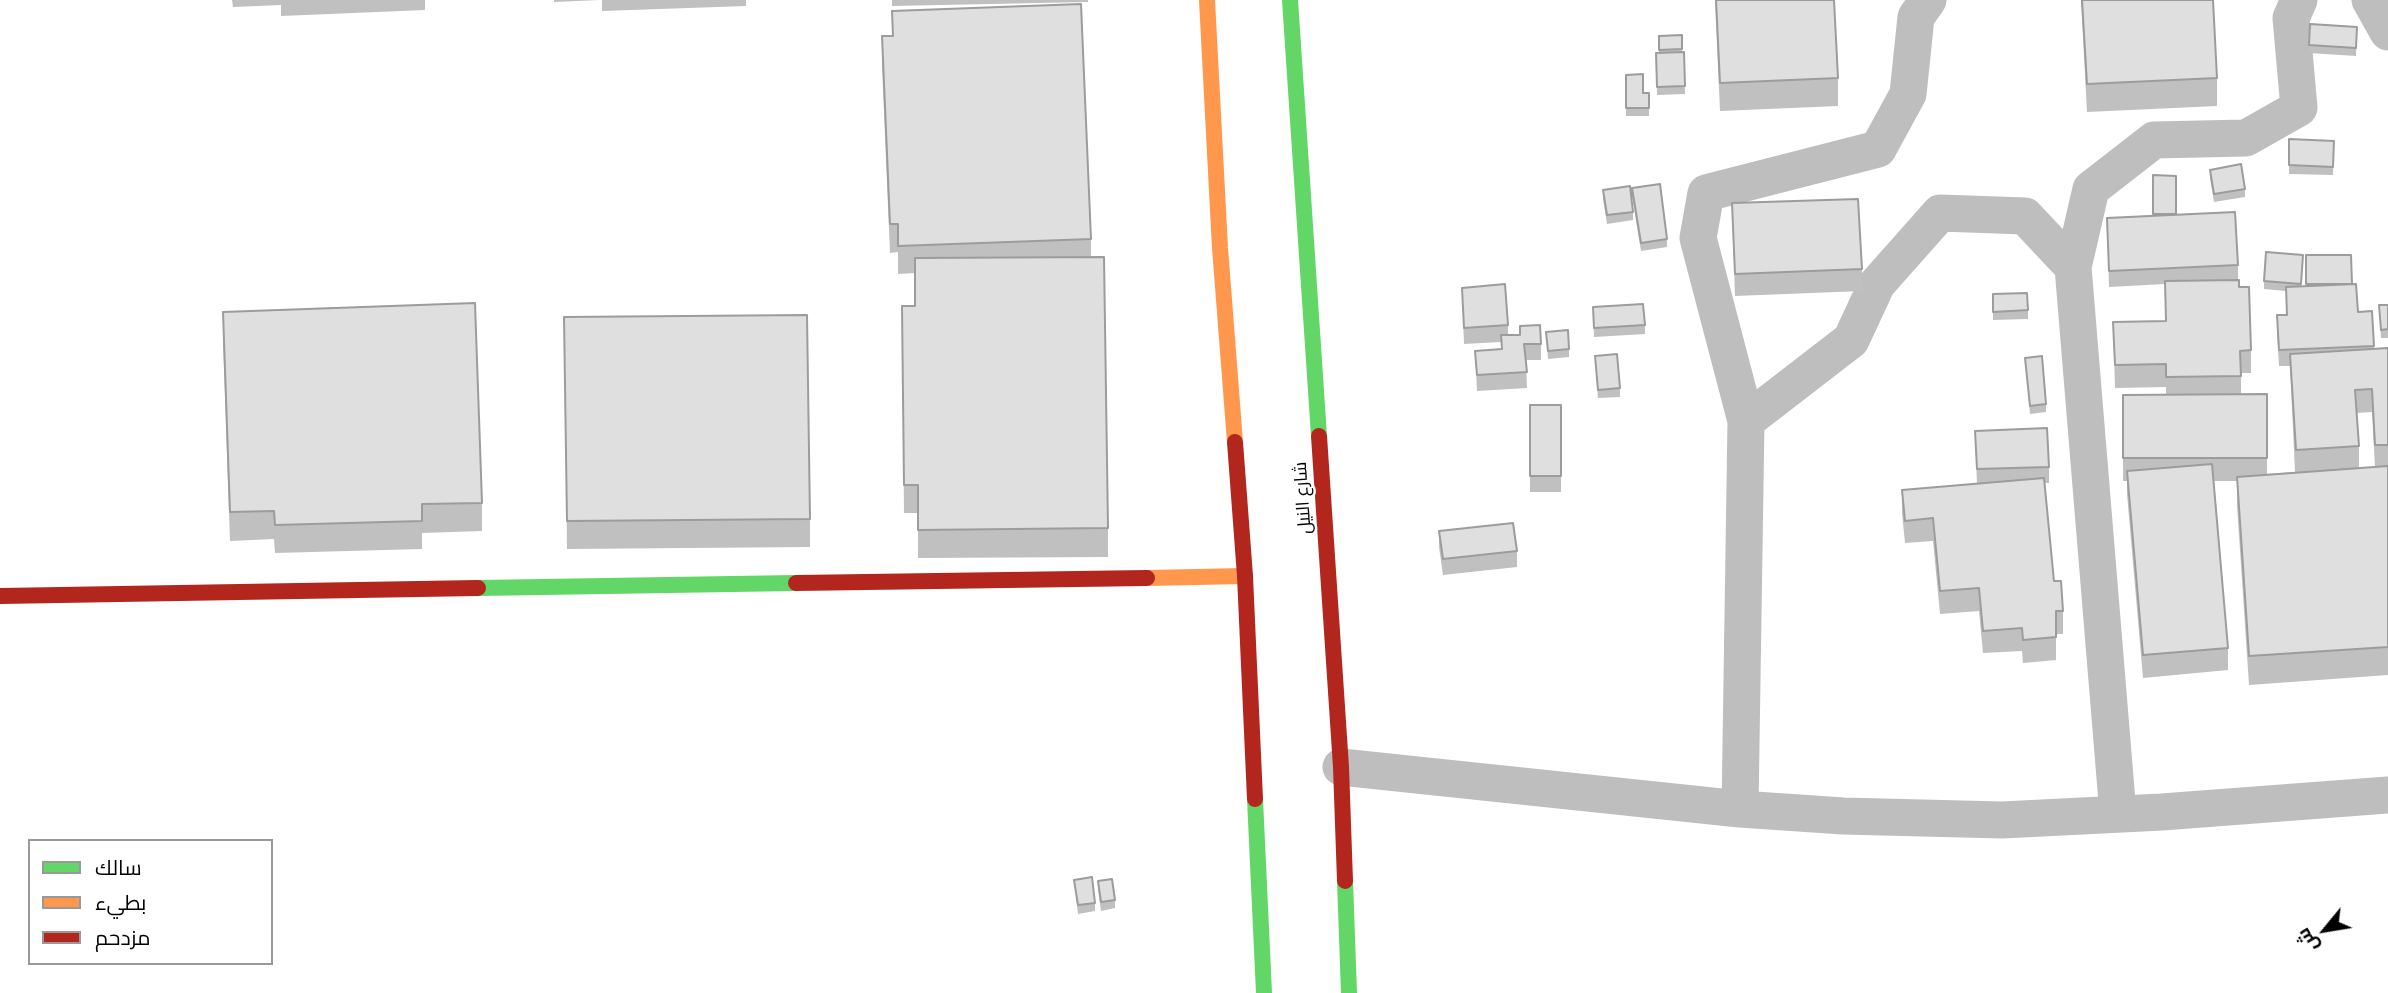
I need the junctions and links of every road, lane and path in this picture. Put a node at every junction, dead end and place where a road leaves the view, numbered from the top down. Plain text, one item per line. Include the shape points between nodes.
1 (1207, 0) edge
2 (1290, 0) edge
3 (1928, 0) edge
4 (2300, 0) edge
5 (2370, 0) edge
6 (2388, 32) edge
7 (2073, 267) junction
8 (1746, 421) junction
9 (1245, 576) junction
10 (0, 596) edge
11 (1341, 767) junction
12 (2388, 795) edge
13 (1740, 809) junction
14 (2118, 814) junction
15 (1264, 993) edge
16 (1349, 993) edge

1 - 9 main road
2 - 11 main road, شارع النيل
3 - 8 street via 1916,17 1909,94 1878,149 1706,193 1698,238
4 - 7 street via 2291,18 2299,108 2246,138 2154,140 2091,189
5 - 6 street
7 - 8 street via 2025,216 1940,214 1877,284 1851,341
7 - 14 street
8 - 13 street
9 - 10 main road
9 - 15 main road
11 - 13 street
11 - 16 main road, شارع النيل
12 - 14 street
13 - 14 street via 2001,820

